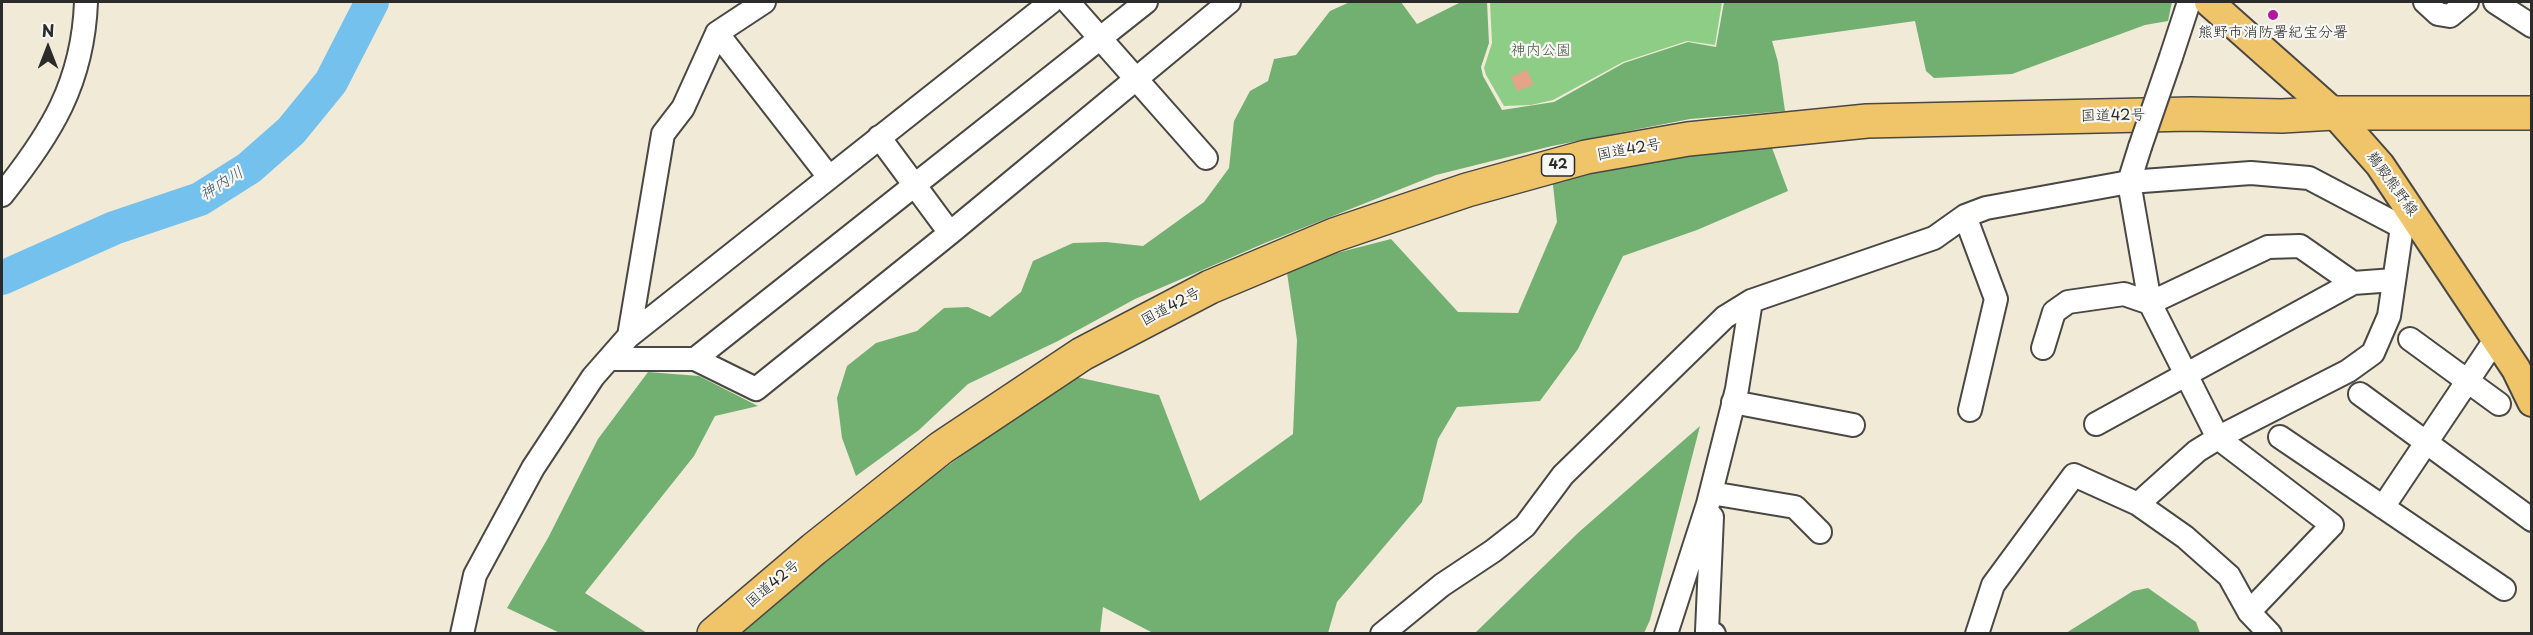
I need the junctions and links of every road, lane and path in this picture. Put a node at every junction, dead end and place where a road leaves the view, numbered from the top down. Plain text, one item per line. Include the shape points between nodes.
1 (86, 2) edge
2 (764, 2) edge
3 (1051, 2) edge
4 (1068, 2) edge
5 (1146, 2) edge
6 (1229, 2) edge
7 (2425, 2) edge
8 (2467, 2) edge
9 (2495, 2) edge
10 (2195, 4) edge
11 (2532, 26) edge
12 (717, 33) junction
13 (1101, 38) junction
14 (1135, 78) junction
15 (2532, 112) edge
16 (2334, 113) junction
17 (879, 137) junction
18 (1206, 158) dead end
19 (829, 177) junction
20 (2129, 182) junction
21 (915, 186) junction
22 (2, 195) edge
23 (1965, 216) junction
24 (2411, 225) junction
25 (950, 233) junction
26 (2394, 280) junction
27 (2353, 282) junction
28 (1750, 302) junction
29 (2150, 303) junction
30 (629, 336) junction
31 (2410, 339) dead end
32 (2495, 340) junction
33 (2043, 348) dead end
34 (609, 359) junction
35 (695, 359) junction
36 (2186, 375) junction
37 (2468, 381) junction
38 (2360, 394) dead end
39 (1733, 402) junction
40 (2532, 402) edge
41 (2499, 404) dead end
42 (1970, 410) dead end
43 (2096, 424) dead end
44 (1853, 425) dead end
45 (2280, 437) dead end
46 (2218, 438) junction
47 (2426, 443) junction
48 (1709, 500) junction
49 (2138, 504) junction
50 (2383, 507) junction
51 (2532, 520) edge
52 (1820, 532) dead end
53 (2504, 589) dead end
54 (2249, 612) junction
55 (462, 633) edge
56 (714, 633) edge
57 (1382, 633) edge
58 (1666, 633) edge
59 (1714, 633) edge
60 (1977, 633) edge
61 (2270, 633) edge

1 - 22 street via 85,29 73,82 37,151
2 - 12 street
3 - 17 street
4 - 13 street
5 - 13 street
6 - 14 street
7 - 8 street via 2438,14 2450,16
9 - 11 street
10 - 16 main road, 鵜殿熊野線
10 - 20 street, bridge via 2171,57
12 - 19 street
12 - 30 street via 683,108 663,134
13 - 14 street
13 - 21 street
14 - 18 street
14 - 25 street
15 - 16 highway, 国道42号 / 42
16 - 24 main road, 鵜殿熊野線 via 2380,165
16 - 56 highway, 国道42号 / 42 via 1868,121 1688,139 1586,157 1467,190 1334,235 1210,287 1082,354 941,448
17 - 19 street
17 - 21 street
19 - 30 street
20 - 23 street via 1986,208
20 - 24 street via 2251,173 2309,178
20 - 29 street
21 - 25 street
21 - 35 street
23 - 28 street via 1934,238
23 - 42 street via 1996,299
24 - 26 street
24 - 32 main road, 鵜殿熊野線
25 - 35 street via 756,389
26 - 27 street
26 - 46 street via 2390,316 2373,353 2348,371
27 - 29 street via 2300,246 2268,247
27 - 36 street
28 - 39 street
28 - 57 street via 1725,317 1622,416 1563,475 1525,526
29 - 33 street via 2124,294 2068,302 2054,312
29 - 36 street
30 - 34 street
31 - 37 street
32 - 37 street
32 - 40 main road, 鵜殿熊野線 via 2516,369
34 - 35 street
34 - 55 street via 592,377 498,530 475,575
36 - 43 street
36 - 46 street
37 - 41 street
37 - 47 street
38 - 47 street
39 - 44 street
39 - 48 street
45 - 50 street
46 - 49 street via 2197,451
46 - 54 street via 2332,525
47 - 50 street
47 - 51 street
48 - 52 street via 1795,507
48 - 58 street
48 - 59 street via 1712,519 1707,632
49 - 54 street via 2185,537 2229,576
49 - 60 street via 2074,475 1993,585
50 - 53 street
54 - 61 street

